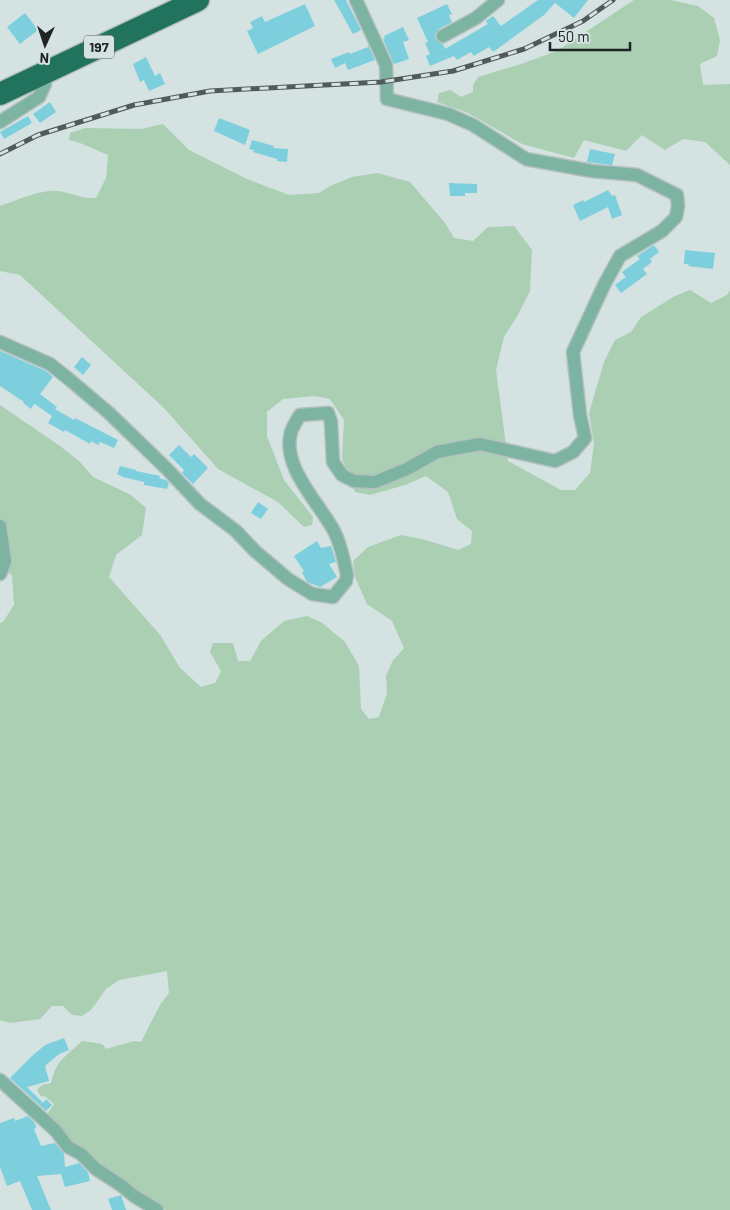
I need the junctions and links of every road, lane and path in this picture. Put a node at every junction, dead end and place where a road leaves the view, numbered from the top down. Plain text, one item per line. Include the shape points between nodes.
1 (198, 0) edge
2 (356, 0) edge
3 (498, 0) edge
4 (443, 36) dead end
5 (43, 74) junction
6 (0, 94) edge
7 (0, 122) edge
8 (0, 342) edge
9 (0, 526) edge
10 (0, 574) edge
11 (0, 1080) edge
12 (157, 1210) edge

1 - 5 highway, 197
2 - 8 street via 386,65 387,100 448,114 473,125 526,159 637,176 676,195 676,217 662,231 620,256 573,352 585,438 573,452 555,461 480,444 437,452 375,482 354,481 342,475 334,462 328,413 300,415 291,432 290,447 295,469 335,532 347,575 333,597 312,594 288,579 236,531 200,504 108,413 50,364
3 - 4 street via 476,18
5 - 6 highway, 197
5 - 7 street via 45,84 39,97
9 - 10 street via 5,561
11 - 12 street via 56,1131 68,1147

